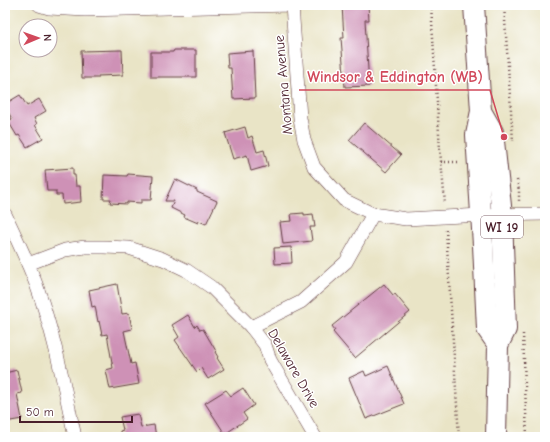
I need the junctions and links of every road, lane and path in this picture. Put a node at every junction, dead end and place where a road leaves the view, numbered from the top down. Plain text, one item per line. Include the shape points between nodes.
1 (39, 5) edge
2 (292, 5) edge
3 (474, 5) edge
4 (482, 112) junction
5 (5, 214) edge
6 (373, 214) junction
7 (545, 214) edge
8 (481, 215) junction
9 (502, 215) junction
10 (28, 264) junction
11 (250, 327) junction
12 (498, 345) junction
13 (75, 437) edge
14 (315, 437) edge
15 (496, 437) edge

1 - 2 street via 85,10
2 - 6 street, Montana Avenue via 300,118 304,140 314,167 344,200
3 - 4 main road, WI 19
4 - 8 main road, WI 19 via 476,135
4 - 9 main road, WI 19 via 493,132
5 - 10 street
6 - 8 street, Montana Avenue via 406,219
6 - 11 street via 346,262 301,302
7 - 9 street, Montana Avenue
8 - 9 street, Montana Avenue
8 - 12 main road, WI 19 via 487,329
9 - 12 main road, WI 19 via 506,329
10 - 11 street, Delaware Drive via 65,250 84,247 128,248 163,259 186,270 211,287
10 - 13 street via 53,338
11 - 14 street, Delaware Drive via 265,345 270,360
12 - 15 main road, WI 19

